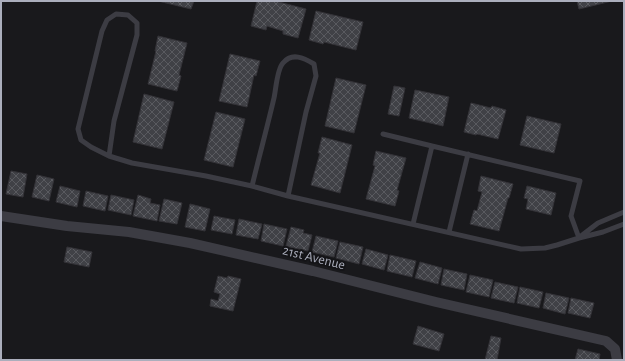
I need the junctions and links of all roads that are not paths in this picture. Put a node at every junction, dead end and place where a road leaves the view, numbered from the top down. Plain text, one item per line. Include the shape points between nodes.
1 (384, 134) dead end
2 (432, 146) junction
3 (468, 154) junction
4 (109, 156) junction
5 (252, 186) junction
6 (288, 196) junction
7 (624, 212) edge
8 (1, 216) edge
9 (412, 224) junction
10 (624, 224) edge
11 (449, 232) junction
12 (579, 238) junction
13 (617, 360) edge

1 - 2 lane
2 - 3 lane
2 - 9 lane
3 - 11 lane
3 - 12 lane via 580,181 572,216
4 - 4 lane via 114,121 137,35 137,23 128,15 116,14 107,20 102,31 78,129 81,140
4 - 5 lane via 132,163
5 - 6 lane
5 - 6 lane via 278,74 283,63 292,57 304,58 314,64 316,76
6 - 9 lane
7 - 12 lane via 598,223
8 - 13 street, 21st Avenue via 129,232 313,271 606,341 615,349
9 - 11 lane
10 - 12 lane
11 - 12 lane via 521,249 558,246

